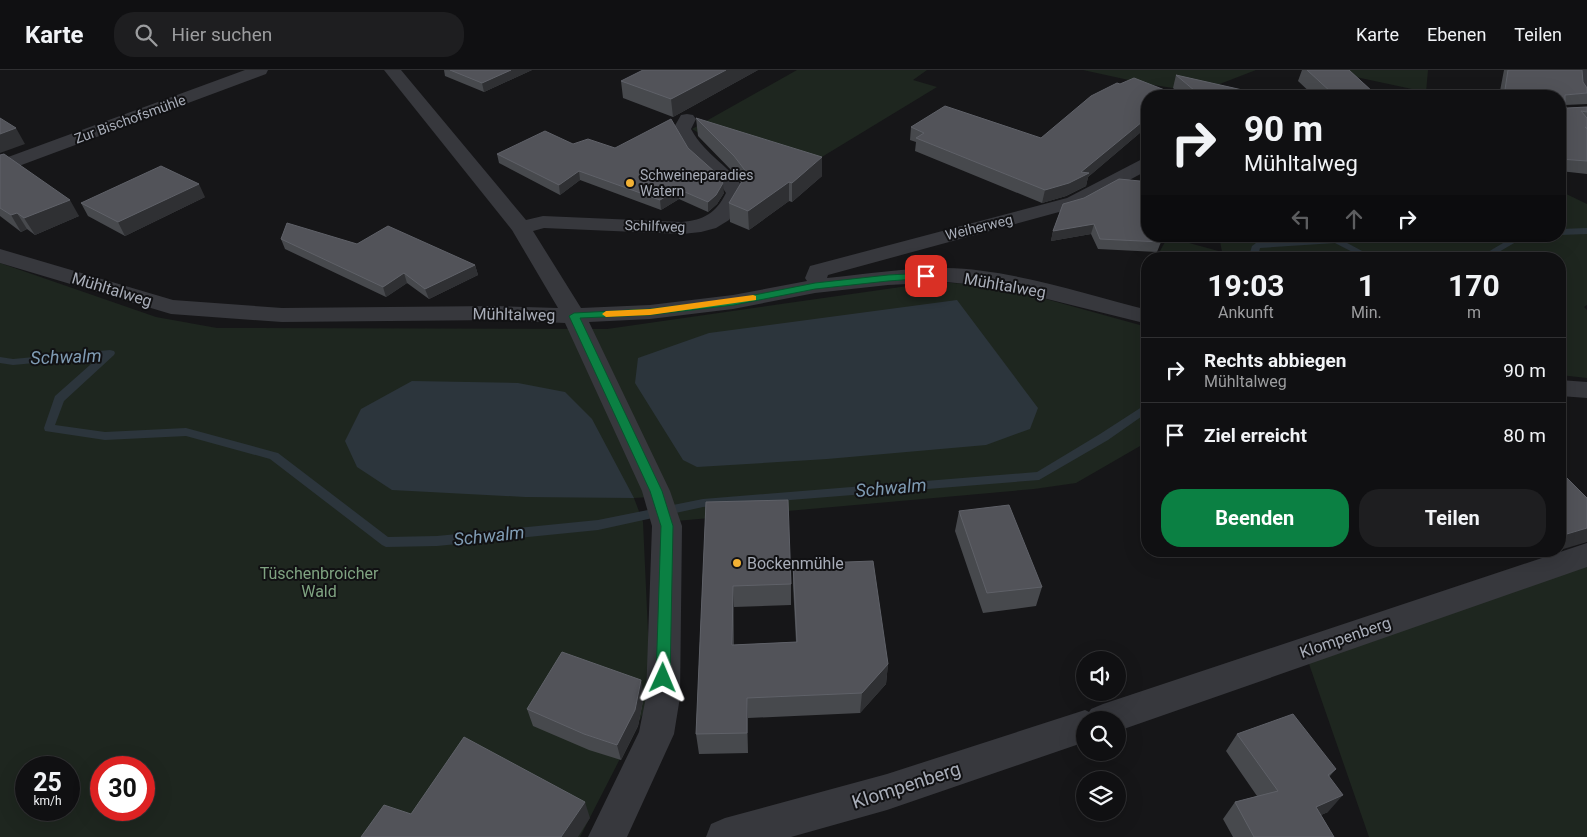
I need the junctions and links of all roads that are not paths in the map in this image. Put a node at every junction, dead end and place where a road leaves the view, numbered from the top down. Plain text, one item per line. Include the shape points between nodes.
1 (260, 70) edge
2 (392, 70) edge
3 (1586, 70) edge
4 (1587, 93) edge
5 (686, 119) dead end
6 (1141, 166) edge
7 (0, 167) edge
8 (521, 228) junction
9 (0, 256) edge
10 (815, 286) junction
11 (1141, 315) edge
12 (574, 316) junction
13 (1566, 388) edge
14 (1587, 390) edge
15 (1587, 554) edge
16 (1126, 712) edge
17 (1076, 729) edge
18 (607, 837) edge
19 (725, 837) edge

1 - 7 street, Zur Bischofsmühle
2 - 8 street
3 - 4 street
5 - 8 street, Schilfweg via 682,129 691,147 731,181 736,193 720,220 682,228 543,222
6 - 10 street, Weiherweg via 1074,202 818,271
8 - 12 street
9 - 12 street, Mühltalweg via 171,306 282,315 496,313
10 - 11 street, Mühltalweg via 946,275 999,280
10 - 12 street, Mühltalweg via 678,309
12 - 18 street via 656,491 667,526 662,697 656,734
13 - 14 street
15 - 16 street, Klompenberg
17 - 19 street, Klompenberg via 887,792

